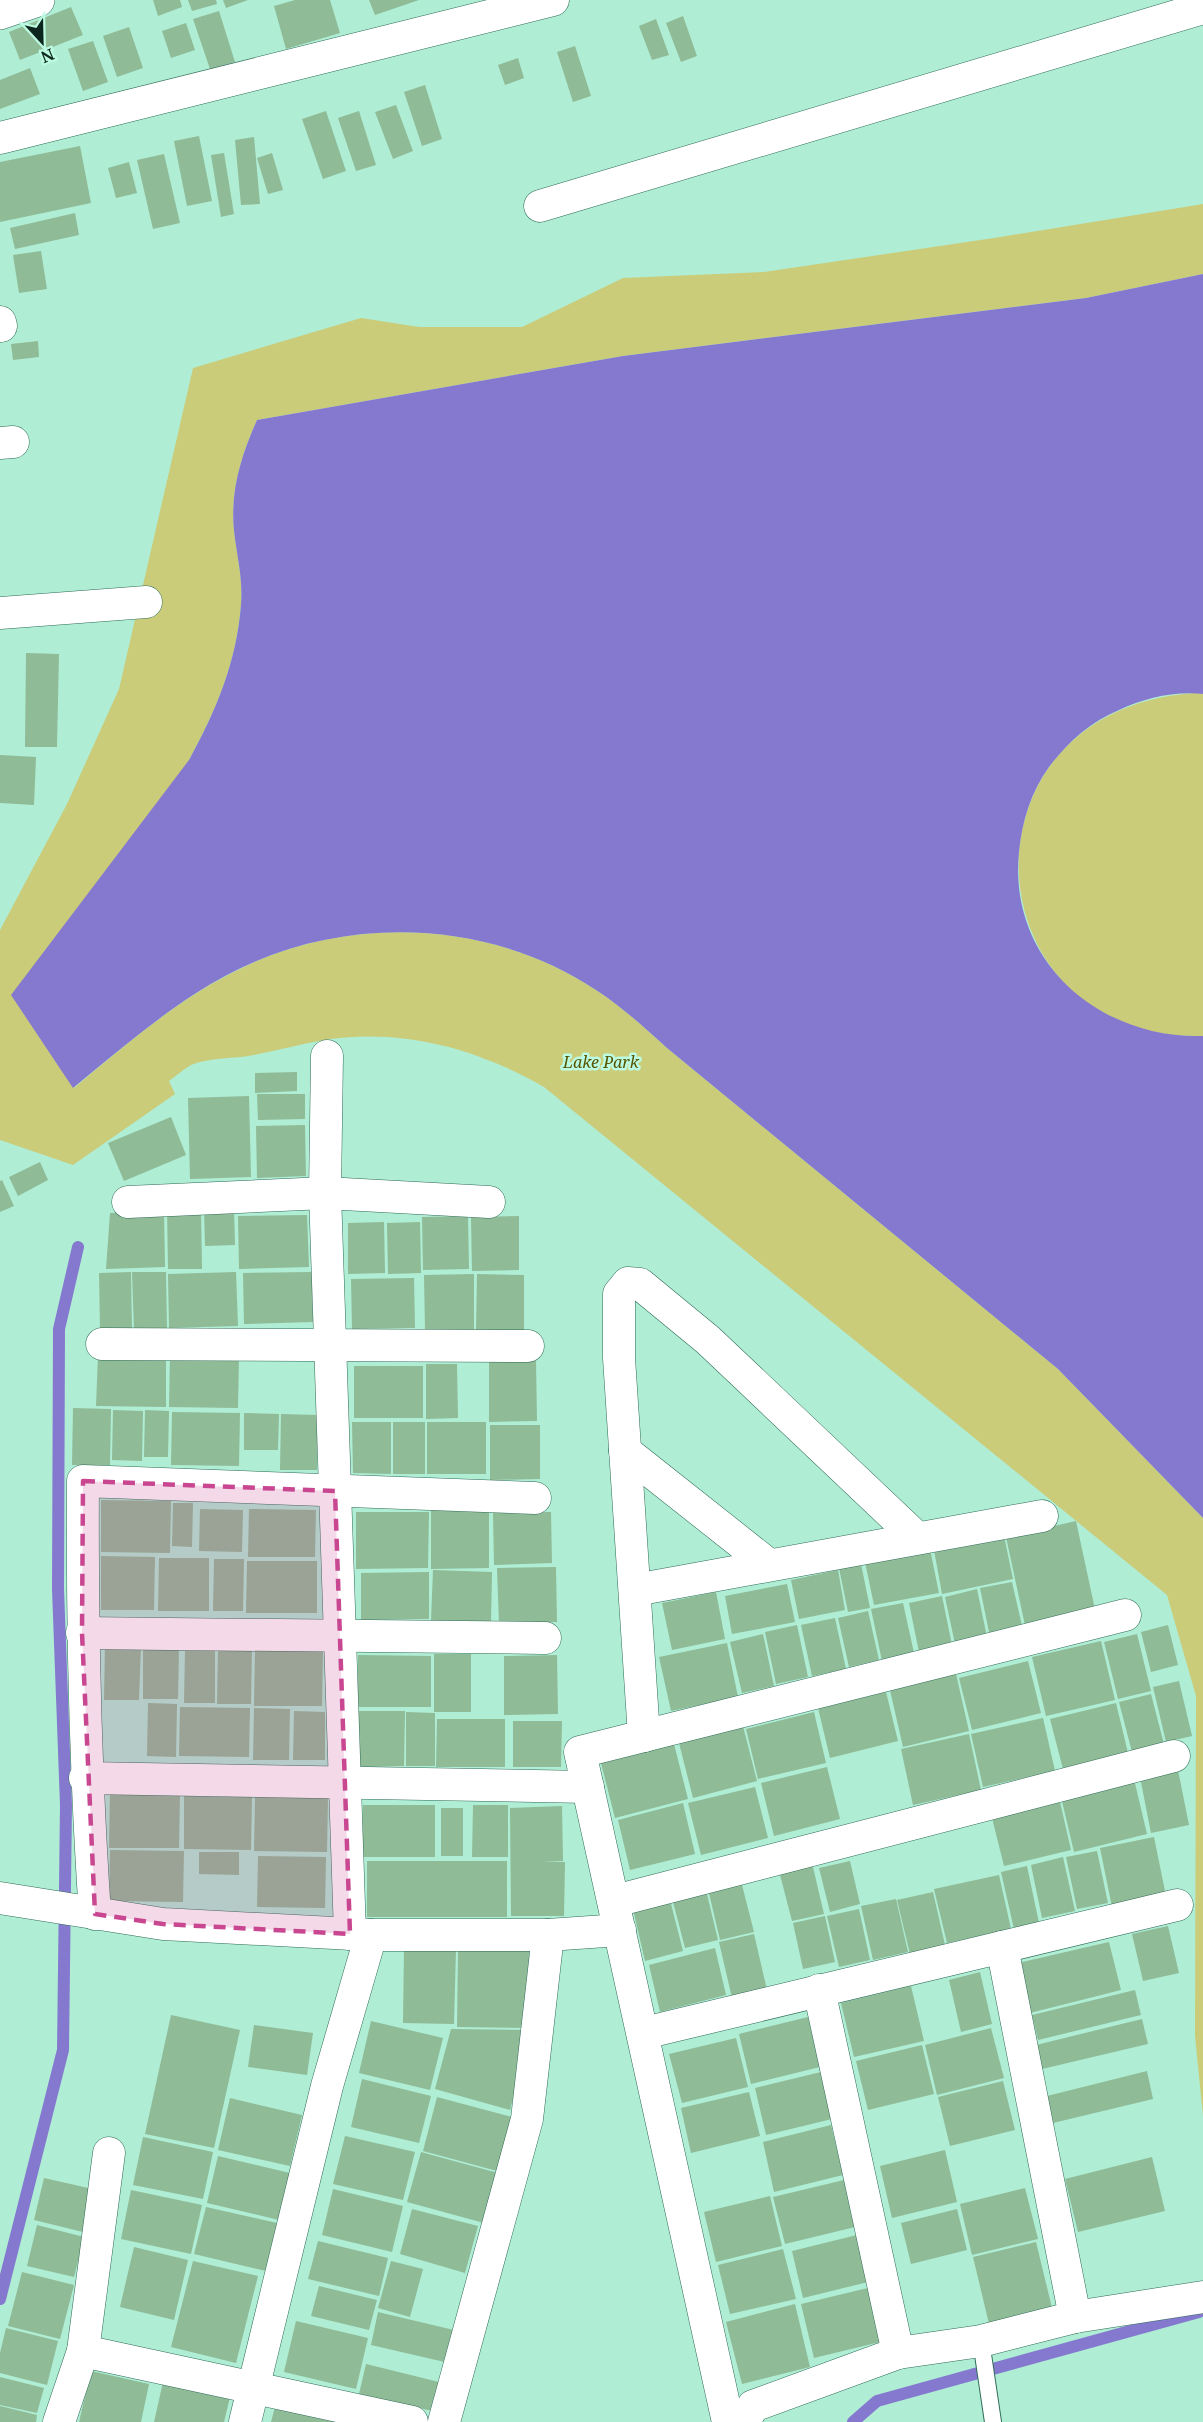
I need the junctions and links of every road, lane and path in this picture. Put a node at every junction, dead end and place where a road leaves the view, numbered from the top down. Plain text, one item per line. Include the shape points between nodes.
1 (38, 0) edge
2 (553, 0) edge
3 (1203, 8) edge
4 (0, 13) edge
5 (0, 138) edge
6 (540, 206) dead end
7 (146, 602) dead end
8 (0, 613) edge
9 (327, 1056) dead end
10 (325, 1193) junction
11 (129, 1202) dead end
12 (489, 1202) dead end
13 (102, 1344) dead end
14 (329, 1346) junction
15 (528, 1346) dead end
16 (626, 1451) junction
17 (335, 1491) junction
18 (535, 1498) dead end
19 (1042, 1516) dead end
20 (917, 1538) junction
21 (769, 1565) junction
22 (635, 1590) junction
23 (1125, 1616) dead end
24 (82, 1633) junction
25 (340, 1636) junction
26 (545, 1638) dead end
27 (644, 1736) junction
28 (1174, 1756) dead end
29 (86, 1778) junction
30 (345, 1783) junction
31 (588, 1787) junction
32 (0, 1898) edge
33 (1177, 1905) dead end
34 (94, 1914) junction
35 (617, 1916) junction
36 (360, 1934) junction
37 (548, 1935) junction
38 (1002, 1947) junction
39 (819, 1990) junction
40 (644, 2033) junction
41 (109, 2153) dead end
42 (1203, 2297) edge
43 (1075, 2317) junction
44 (981, 2341) junction
45 (83, 2351) junction
46 (898, 2353) junction
47 (254, 2386) junction
48 (59, 2422) edge
49 (245, 2422) edge
50 (412, 2422) edge
51 (444, 2422) edge
52 (728, 2422) edge
53 (744, 2422) edge
54 (993, 2422) edge

1 - 4 street
2 - 5 street
3 - 6 street
7 - 8 street
9 - 10 street
10 - 11 street
10 - 12 street
10 - 14 street
13 - 14 street
14 - 15 street
14 - 17 street
16 - 20 street via 619,1358 620,1294 628,1283 640,1284 708,1340
16 - 21 street
16 - 22 street
17 - 18 street
17 - 24 street via 83,1481
17 - 25 street
19 - 20 street
20 - 21 street
21 - 22 street
22 - 27 street
23 - 27 street
24 - 25 street
24 - 29 street
25 - 26 street
25 - 30 street
27 - 31 street via 580,1752
28 - 35 street
29 - 30 street
29 - 34 street
30 - 31 street
30 - 36 street
31 - 35 street
32 - 34 street
33 - 38 street
34 - 36 street via 163,1924
35 - 37 street
35 - 40 street
36 - 37 street
36 - 47 street
37 - 51 street via 527,2119
38 - 39 street
38 - 43 street
39 - 40 street
39 - 46 street
40 - 52 street
41 - 45 street
42 - 43 street
43 - 44 street
44 - 46 street
44 - 54 lane
45 - 47 street
45 - 48 street
46 - 53 street via 753,2406
47 - 49 street
47 - 50 street

